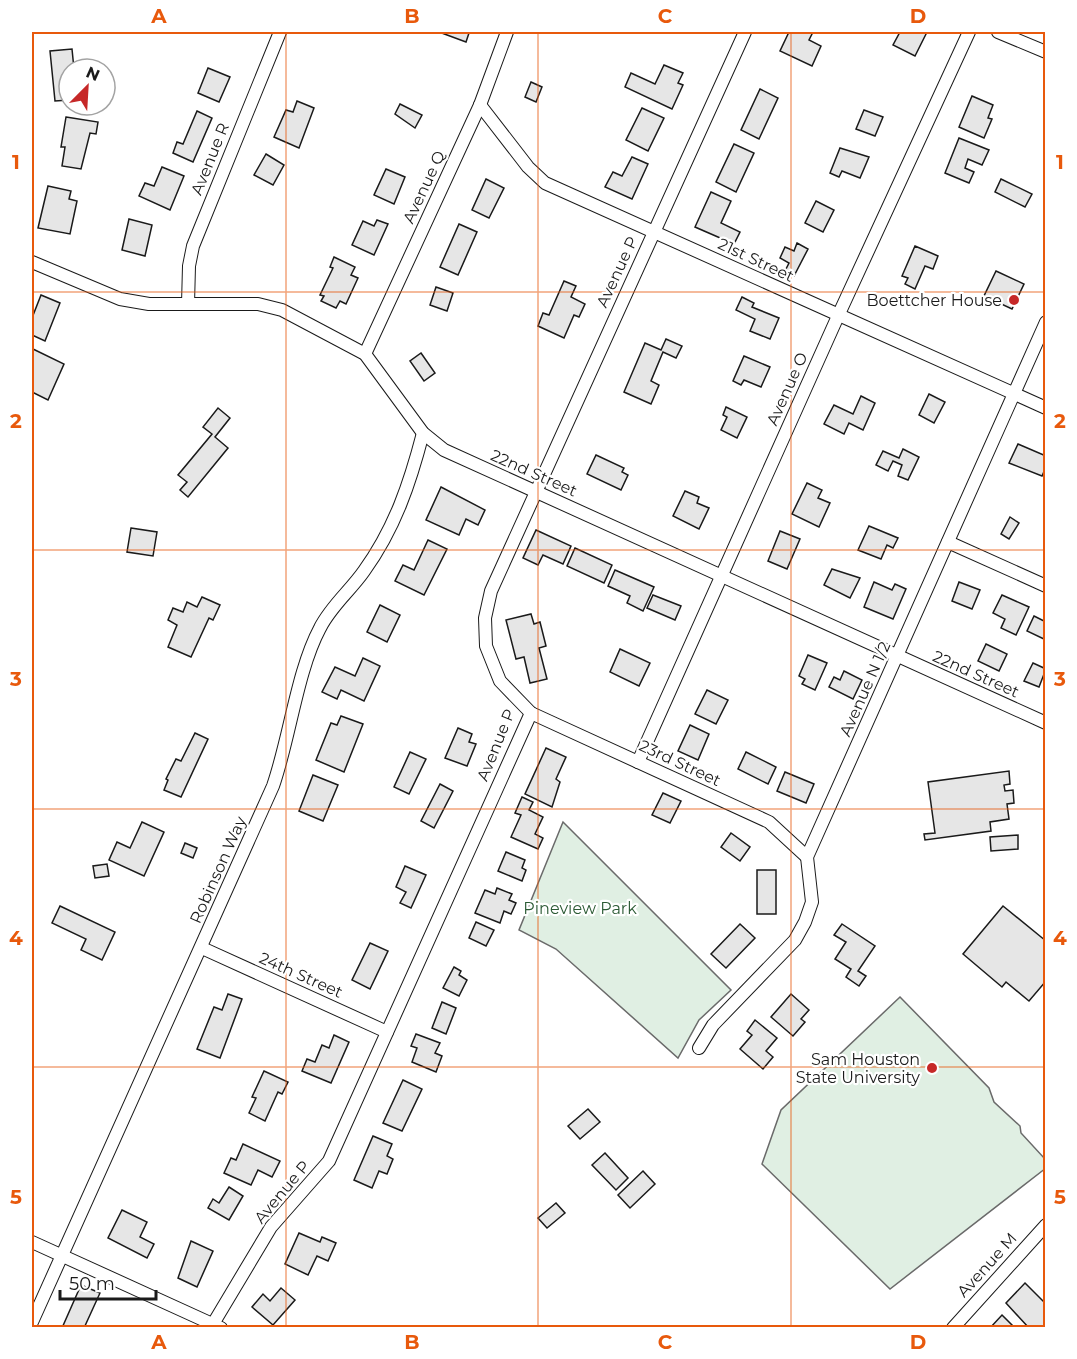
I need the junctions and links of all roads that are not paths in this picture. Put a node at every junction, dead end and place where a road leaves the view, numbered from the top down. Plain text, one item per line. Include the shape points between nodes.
1 (280, 32) edge
2 (507, 32) edge
3 (745, 32) edge
4 (969, 32) edge
5 (998, 32) edge
6 (1046, 52) edge
7 (480, 105) junction
8 (654, 232) junction
9 (32, 262) edge
10 (188, 304) junction
11 (838, 316) junction
12 (1046, 322) edge
13 (366, 354) junction
14 (1012, 394) junction
15 (1046, 408) edge
16 (423, 433) junction
17 (534, 491) junction
18 (948, 542) junction
19 (720, 575) junction
20 (1046, 586) edge
21 (898, 656) junction
22 (531, 713) junction
23 (1046, 723) edge
24 (638, 762) junction
25 (807, 857) junction
26 (202, 948) junction
27 (387, 1032) junction
28 (699, 1048) dead end
29 (1046, 1225) edge
30 (32, 1242) edge
31 (62, 1256) junction
32 (32, 1322) edge
33 (217, 1326) edge
34 (953, 1328) edge

1 - 10 street, Avenue R via 193,246
2 - 7 street, Avenue Q
3 - 8 street, Avenue P
4 - 11 street, Avenue O
5 - 6 street
7 - 8 street, 21st Street via 545,183
7 - 13 street, Avenue Q
8 - 11 street, 21st Street
8 - 17 street, Avenue P
9 - 10 street, 22nd Street via 120,299
10 - 13 street, 22nd Street via 258,304 282,310
11 - 14 street, 21st Street
11 - 19 street, Avenue O
12 - 14 street, Avenue N 1/2
13 - 16 street, 22nd Street
14 - 15 street, 21st Street
14 - 18 street, Avenue N 1/2
16 - 17 street, 22nd Street via 444,450
16 - 26 street, Robinson Way via 406,494 386,538 319,629 273,786
17 - 19 street, 22nd Street
17 - 22 street, Avenue P via 491,591 485,618 486,646 500,681
18 - 20 street
18 - 21 street, Avenue N 1/2
19 - 21 street, 22nd Street
19 - 24 street, Avenue O
21 - 23 street, 22nd Street
21 - 25 street, Avenue N 1/2
22 - 24 street, 23rd Street
22 - 27 street, Avenue P
24 - 25 street, 23rd Street via 769,822
25 - 28 street via 812,902 795,940 713,1025
26 - 27 street, 24th Street
26 - 31 street, Robinson Way
27 - 33 street, Avenue P via 329,1161 272,1227
29 - 34 street, Avenue M
30 - 31 street
31 - 32 street, Robinson Way
31 - 33 street

